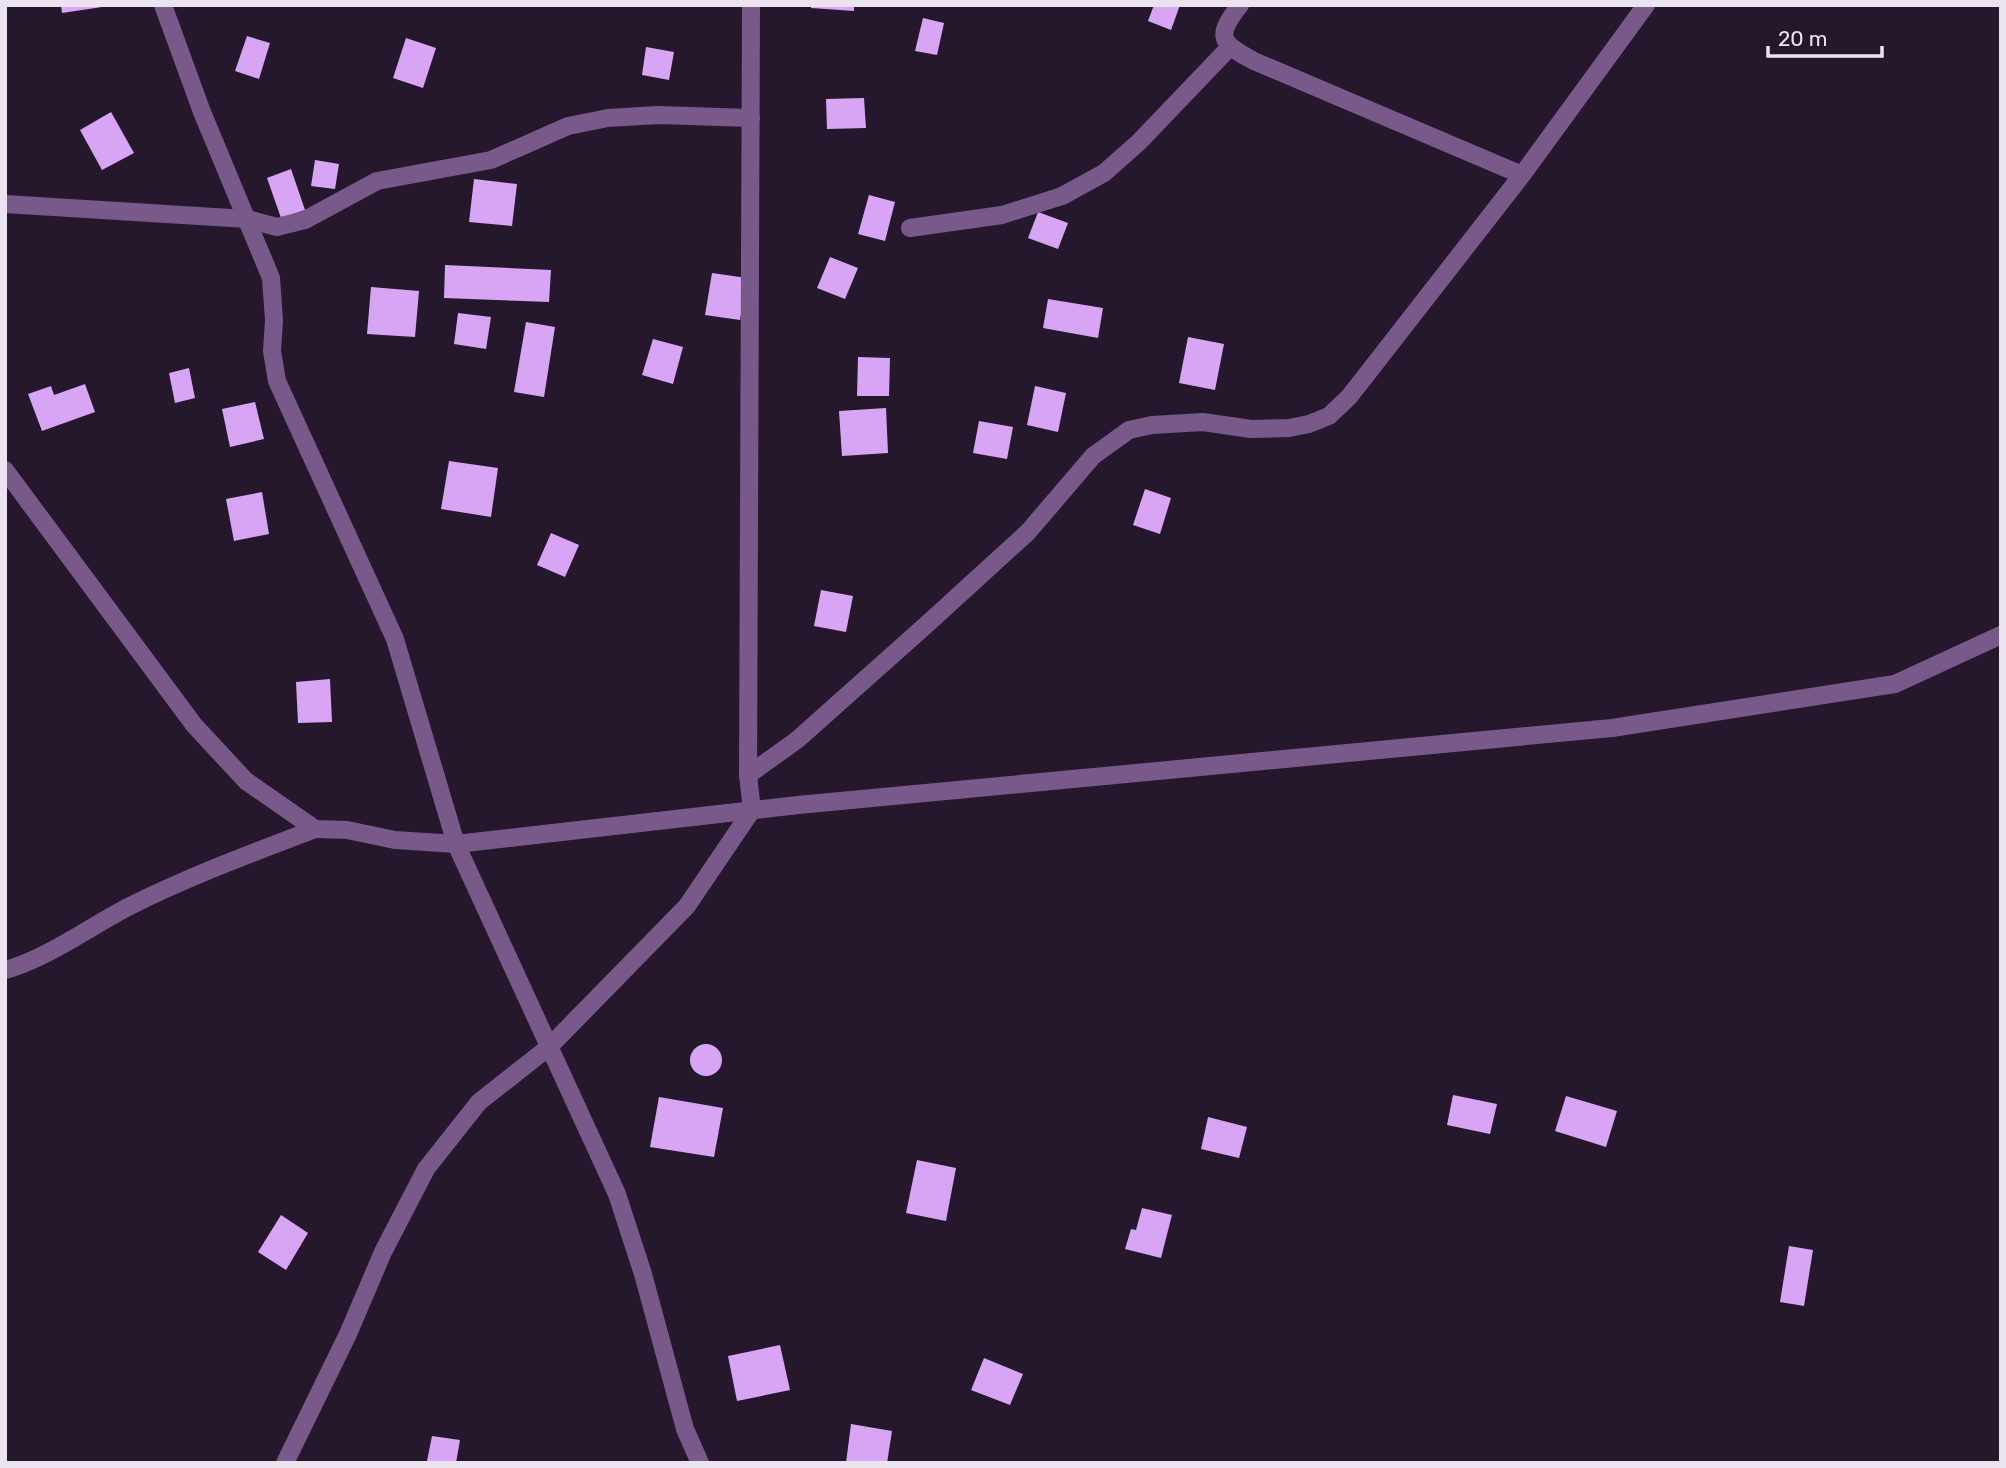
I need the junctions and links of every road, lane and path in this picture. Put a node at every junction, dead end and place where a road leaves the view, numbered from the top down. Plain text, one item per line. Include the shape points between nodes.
1 (163, 5) edge
2 (751, 5) edge
3 (1240, 5) edge
4 (1646, 5) edge
5 (1229, 48) junction
6 (751, 118) junction
7 (1522, 175) junction
8 (5, 204) edge
9 (247, 219) junction
10 (910, 228) dead end
11 (5, 470) edge
12 (2001, 635) edge
13 (748, 775) junction
14 (752, 810) junction
15 (315, 829) junction
16 (456, 844) junction
17 (5, 970) edge
18 (549, 1048) junction
19 (285, 1463) edge
20 (700, 1463) edge

1 - 9 street
2 - 6 street
3 - 5 street via 1226,26
4 - 7 street
5 - 7 street
5 - 10 street via 1104,173 1062,196 1002,215
6 - 9 street via 658,115 568,126 491,160 377,181 305,220 277,227
6 - 13 street
7 - 13 street via 1329,416 1289,428 1251,429 1203,422 1129,430 1093,456 1028,532 936,617 797,740
8 - 9 street
9 - 16 street via 271,278 277,381 395,639
11 - 15 street via 194,725 246,781
12 - 14 street via 1895,684 1612,728
13 - 14 street
14 - 16 street
14 - 18 street via 687,906
15 - 16 street
15 - 17 street via 178,883
16 - 18 street
18 - 19 street via 479,1102 426,1169
18 - 20 street via 617,1194 685,1429

